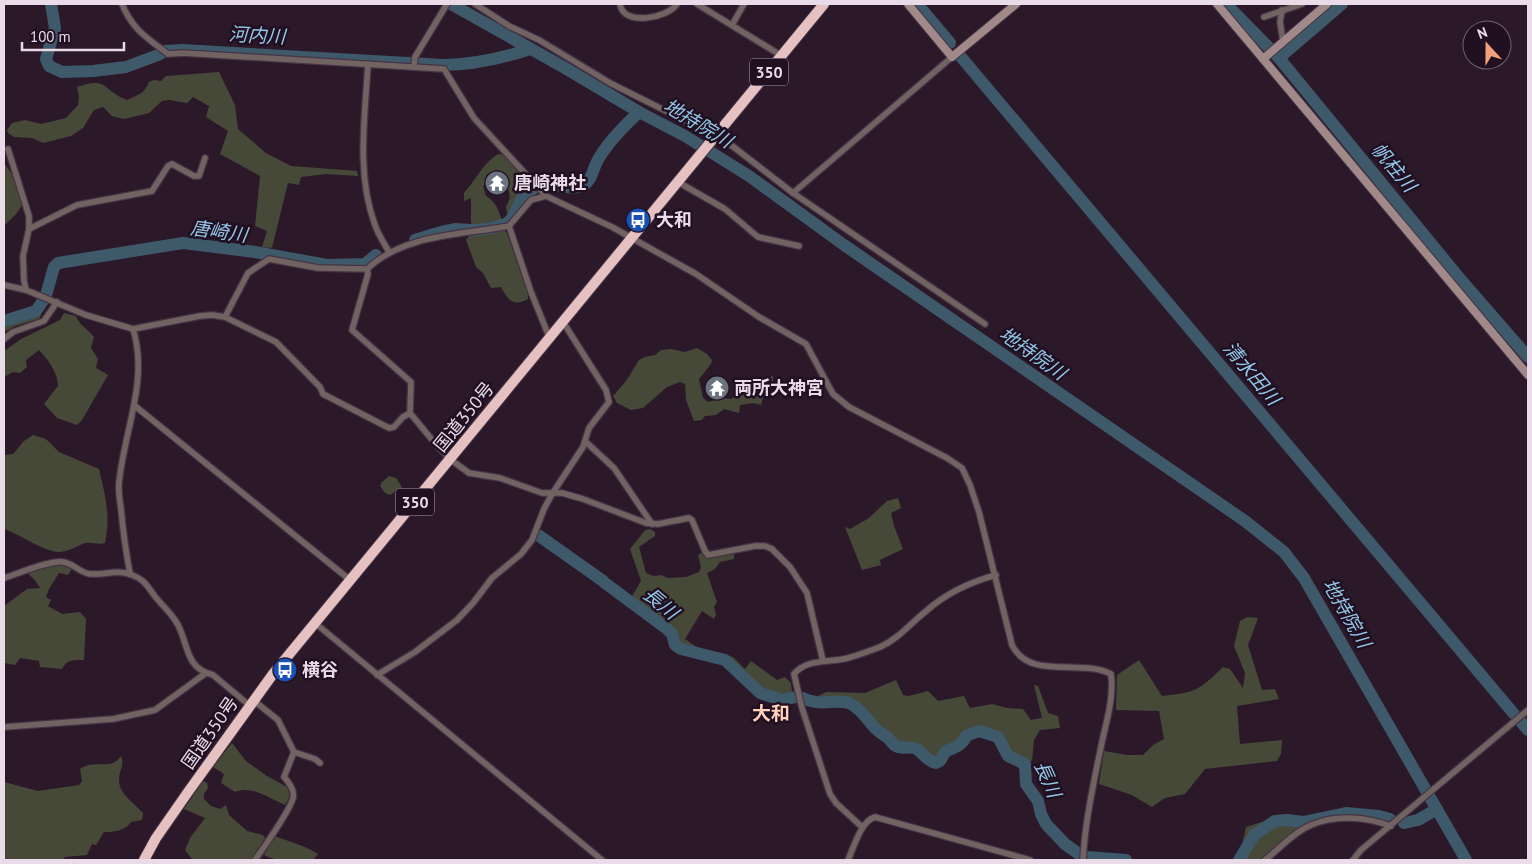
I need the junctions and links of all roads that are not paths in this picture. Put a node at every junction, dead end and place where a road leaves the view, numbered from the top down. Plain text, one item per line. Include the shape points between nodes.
1 (122, 4) edge
2 (474, 4) edge
3 (620, 4) edge
4 (677, 4) edge
5 (697, 4) edge
6 (744, 4) edge
7 (824, 4) edge
8 (908, 4) edge
9 (1016, 4) edge
10 (1217, 4) edge
11 (1302, 4) edge
12 (1327, 4) edge
13 (447, 5) edge
14 (1282, 10) junction
15 (1264, 16) dead end
16 (732, 25) junction
17 (1280, 43) junction
18 (782, 56) junction
19 (952, 57) junction
20 (1263, 58) junction
21 (368, 64) junction
22 (414, 66) junction
23 (714, 138) junction
24 (8, 149) dead end
25 (205, 158) dead end
26 (678, 182) junction
27 (793, 193) junction
28 (546, 196) junction
29 (509, 226) junction
30 (29, 230) junction
31 (632, 239) junction
32 (799, 246) dead end
33 (389, 252) junction
34 (367, 269) junction
35 (4, 285) edge
36 (26, 290) junction
37 (58, 302) junction
38 (225, 317) junction
39 (564, 322) junction
40 (985, 324) dead end
41 (133, 329) junction
42 (4, 339) edge
43 (550, 339) junction
44 (1528, 375) edge
45 (135, 406) junction
46 (410, 413) junction
47 (586, 442) junction
48 (450, 459) junction
49 (552, 494) junction
50 (652, 524) junction
51 (130, 574) junction
52 (996, 575) junction
53 (4, 578) edge
54 (350, 580) junction
55 (315, 623) junction
56 (823, 661) junction
57 (206, 673) junction
58 (377, 674) junction
59 (251, 703) junction
60 (1528, 710) edge
61 (4, 727) edge
62 (294, 752) junction
63 (320, 763) dead end
64 (1391, 826) junction
65 (862, 827) junction
66 (144, 860) edge
67 (255, 860) edge
68 (602, 860) edge
69 (848, 860) edge
70 (1030, 860) edge
71 (1083, 860) edge
72 (1265, 860) edge
73 (1353, 860) edge

1 - 21 street via 137,30 164,51
2 - 23 street
3 - 4 street via 626,15 635,18 667,13
5 - 16 street
6 - 16 street
7 - 18 highway, 国道350号 / 350
8 - 19 street
9 - 19 street
10 - 20 street
11 - 14 street
12 - 17 street
13 - 22 street via 415,58
14 - 15 street
14 - 17 street
16 - 18 street
17 - 20 street
18 - 23 highway, 国道350号 / 350
19 - 27 street
20 - 44 street
21 - 22 street
21 - 33 street via 363,167 370,212
22 - 28 street via 444,69 474,118
23 - 26 highway, 国道350号 / 350
23 - 27 street via 731,145
24 - 30 street via 29,216
25 - 30 street via 199,176 172,164 152,191 78,205
26 - 31 highway, 国道350号 / 350
26 - 32 street via 725,210 758,237
27 - 40 street
28 - 29 street via 530,200
28 - 31 street
29 - 33 street via 435,238
29 - 43 street
30 - 36 street via 23,256
31 - 39 highway, 国道350号 / 350
31 - 52 street via 696,274 806,344 833,394 849,407 962,468 976,503
33 - 34 street
34 - 38 street via 318,268 269,259 248,273
34 - 46 street via 352,330 411,382
35 - 36 street
36 - 37 street
37 - 41 street via 86,315
37 - 42 street via 44,321 13,332
38 - 41 street via 200,316
38 - 46 street via 276,342 323,394 342,405 389,428
39 - 43 highway, 国道350号 / 350
39 - 47 street via 609,396 609,402 589,428
41 - 45 street via 140,363
43 - 48 highway, 国道350号 / 350
45 - 51 street via 118,484
45 - 54 street
46 - 48 street
47 - 49 street
47 - 50 street via 614,468
48 - 49 street via 469,473 500,478
48 - 54 highway, 国道350号 / 350
49 - 50 street via 562,493 583,499
49 - 58 street via 532,540 521,554 492,578 457,620 415,652
50 - 56 street via 689,518 708,555 755,546 772,549 790,567 807,593
51 - 53 street via 89,574 63,562 54,562
51 - 57 street via 142,579 170,613 182,634 189,657
52 - 56 street via 944,597 893,640 847,659
52 - 71 street via 1012,645 1020,655 1041,667 1093,668 1111,674 1110,710 1085,834
54 - 55 highway, 国道350号 / 350
55 - 58 street
55 - 59 highway, 国道350号 / 350
56 - 65 street via 797,670 794,681 830,794
57 - 59 street
57 - 61 street via 155,710 113,719
58 - 68 street
59 - 62 street via 278,720
59 - 66 highway, 国道350号 / 350
60 - 64 street
62 - 63 street
62 - 67 street via 284,776 294,797
64 - 72 street via 1352,818 1322,822 1301,831
64 - 73 street
65 - 69 street
65 - 70 street via 869,818 875,817

